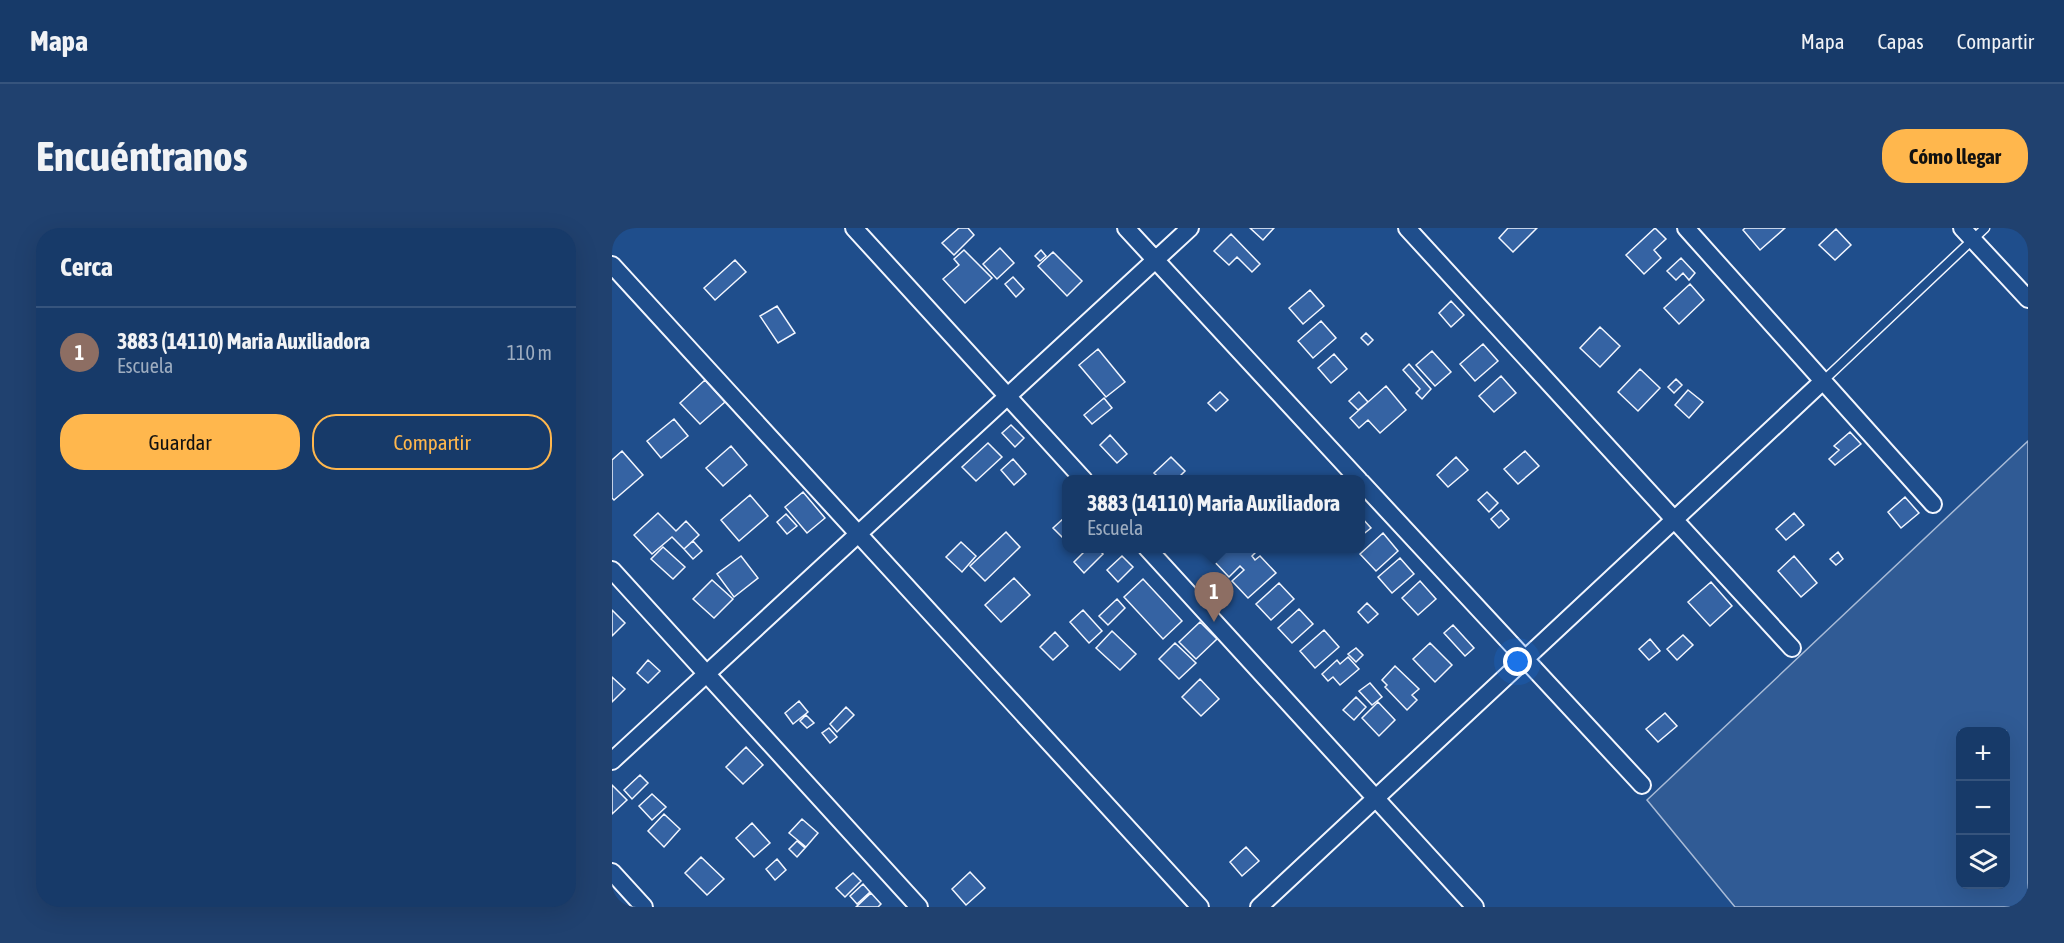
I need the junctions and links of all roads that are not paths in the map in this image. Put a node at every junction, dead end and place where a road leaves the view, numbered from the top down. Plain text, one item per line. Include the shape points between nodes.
1 (854, 228) edge
2 (1126, 228) edge
3 (1190, 228) edge
4 (1407, 228) edge
5 (1686, 228) edge
6 (1973, 232) edge
7 (1156, 260) junction
8 (612, 265) edge
9 (2028, 299) edge
10 (1823, 381) junction
11 (1008, 396) junction
12 (1079, 475) edge
13 (1354, 475) edge
14 (1365, 486) edge
15 (1933, 504) dead end
16 (1674, 519) junction
17 (859, 534) junction
18 (1151, 553) edge
19 (612, 570) edge
20 (1792, 648) dead end
21 (1525, 659) junction
22 (706, 674) junction
23 (612, 761) edge
24 (1642, 785) dead end
25 (1376, 798) junction
26 (612, 872) edge
27 (644, 907) edge
28 (918, 907) edge
29 (1200, 907) edge
30 (1259, 907) edge
31 (1475, 907) edge

1 - 11 street
2 - 7 street
3 - 7 street
4 - 16 street
5 - 10 street
6 - 9 street
6 - 10 lane
7 - 11 street
7 - 13 street
8 - 17 street
10 - 15 street
10 - 16 street
11 - 12 street
11 - 17 street
14 - 21 street
16 - 20 street
16 - 21 street
17 - 22 street
17 - 29 street
18 - 25 street
19 - 22 street
21 - 24 street
21 - 25 street
22 - 23 street
22 - 28 street
25 - 30 street
25 - 31 street
26 - 27 street

